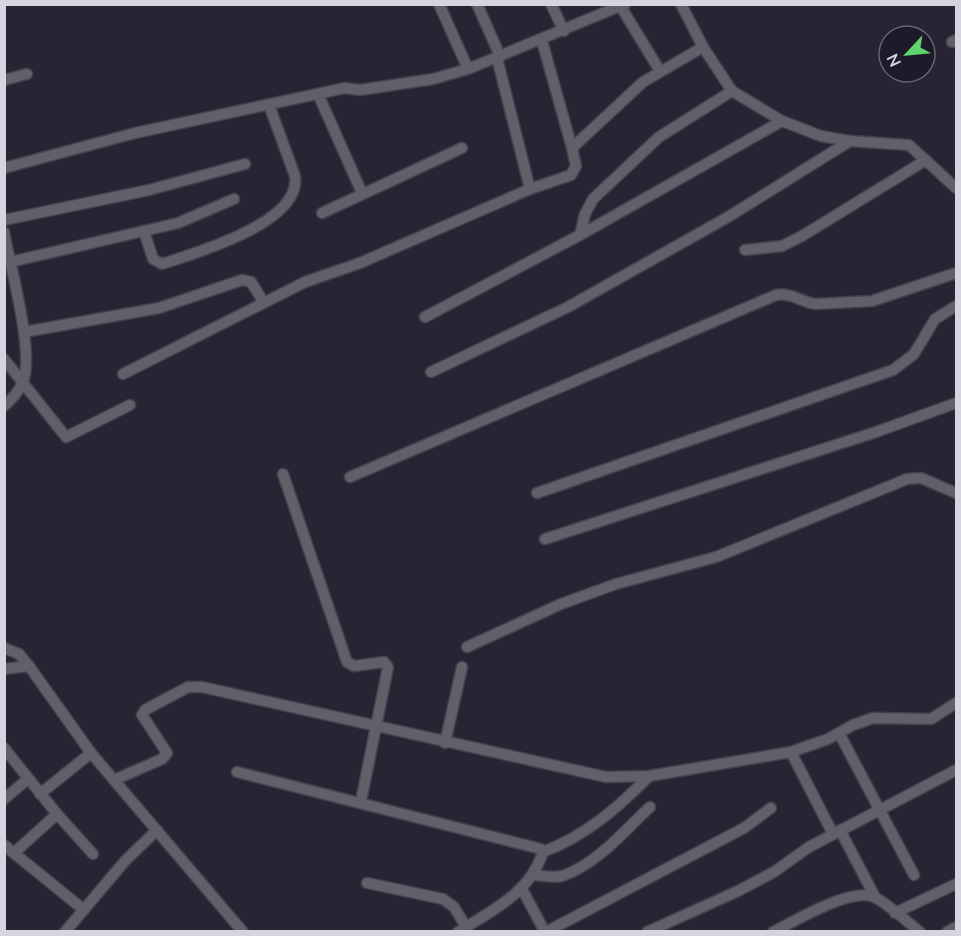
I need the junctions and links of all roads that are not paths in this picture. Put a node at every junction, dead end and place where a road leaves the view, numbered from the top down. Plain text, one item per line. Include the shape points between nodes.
1 (439, 4) edge
2 (477, 4) edge
3 (551, 4) edge
4 (681, 4) edge
5 (623, 6) edge
6 (608, 8) edge
7 (564, 31) junction
8 (542, 41) junction
9 (703, 47) junction
10 (498, 57) junction
11 (468, 69) junction
12 (660, 71) junction
13 (27, 74) dead end
14 (4, 80) edge
15 (732, 91) junction
16 (318, 94) junction
17 (269, 105) junction
18 (782, 121) junction
19 (850, 141) junction
20 (572, 147) junction
21 (462, 148) dead end
22 (926, 160) junction
23 (245, 164) dead end
24 (4, 168) edge
25 (530, 189) junction
26 (957, 189) edge
27 (362, 193) junction
28 (234, 199) dead end
29 (322, 213) dead end
30 (4, 220) edge
31 (144, 231) junction
32 (5, 235) edge
33 (580, 235) junction
34 (745, 250) dead end
35 (10, 262) junction
36 (957, 273) edge
37 (262, 302) junction
38 (957, 306) edge
39 (425, 317) dead end
40 (24, 332) junction
41 (4, 359) edge
42 (431, 372) dead end
43 (123, 374) dead end
44 (23, 383) junction
45 (957, 403) edge
46 (130, 405) dead end
47 (4, 406) edge
48 (283, 474) dead end
49 (350, 477) dead end
50 (537, 493) dead end
51 (957, 493) edge
52 (545, 538) dead end
53 (467, 647) dead end
54 (4, 648) edge
55 (29, 666) junction
56 (462, 667) dead end
57 (4, 669) edge
58 (957, 703) edge
59 (378, 727) junction
60 (839, 733) junction
61 (445, 743) junction
62 (4, 748) edge
63 (791, 752) junction
64 (91, 753) junction
65 (957, 770) edge
66 (237, 772) dead end
67 (649, 776) junction
68 (28, 779) junction
69 (114, 780) junction
70 (40, 794) junction
71 (4, 799) edge
72 (361, 801) junction
73 (650, 807) dead end
74 (771, 808) dead end
75 (880, 810) junction
76 (57, 814) junction
77 (157, 830) junction
78 (836, 832) junction
79 (4, 844) edge
80 (543, 852) junction
81 (14, 853) junction
82 (93, 854) dead end
83 (534, 874) junction
84 (914, 875) dead end
85 (367, 883) dead end
86 (957, 884) edge
87 (522, 889) junction
88 (875, 897) junction
89 (84, 910) junction
90 (895, 913) junction
91 (957, 927) edge
92 (462, 929) edge
93 (65, 932) edge
94 (243, 932) edge
95 (545, 932) edge
96 (646, 932) edge
97 (773, 932) edge
98 (920, 932) edge
99 (947, 932) edge

1 - 11 street
2 - 10 street
3 - 7 street
4 - 9 street
5 - 6 street
5 - 12 street
6 - 7 street
7 - 8 street
8 - 10 street
8 - 20 street
9 - 12 street
9 - 15 street
10 - 11 street
10 - 25 street
11 - 16 street via 433,79
12 - 20 street
13 - 14 street
15 - 18 street
15 - 33 street via 645,149 593,199
16 - 17 street
16 - 27 street
17 - 24 street via 135,133
17 - 31 street via 297,185 289,201 269,219 242,234 162,264 153,260
18 - 19 street via 821,136
18 - 33 street
19 - 22 street via 909,146
19 - 42 street via 728,218 567,307
20 - 25 street via 575,171
21 - 27 street
22 - 26 street
22 - 34 street via 782,246
23 - 30 street via 149,190
25 - 37 street
27 - 29 street
28 - 31 street via 196,217
31 - 35 street
32 - 35 street
33 - 39 street
35 - 40 street
36 - 49 street via 872,301 816,304 789,294 776,295
37 - 40 street via 251,282 242,280 159,308
37 - 43 street
38 - 50 street via 934,319 914,354 892,370
40 - 44 street
41 - 44 street
44 - 46 street via 66,437
44 - 47 street
45 - 52 street
48 - 59 street via 347,663 387,663
51 - 53 street via 921,478 897,483 716,557 616,584 561,604
54 - 55 street via 19,654
55 - 57 street
55 - 64 street
56 - 61 street
58 - 60 street via 931,719 873,718
59 - 61 street
59 - 69 street via 188,687 142,715 167,753 162,759
59 - 72 street
60 - 63 street
60 - 75 street
61 - 67 street via 606,777
62 - 68 street
63 - 67 street
63 - 78 street
64 - 69 street
64 - 70 street
65 - 75 street
66 - 72 street
67 - 80 street via 601,820
68 - 70 street
68 - 71 street
69 - 77 street
70 - 76 street
72 - 80 street via 537,846
73 - 83 street via 600,853 572,871 554,877
74 - 95 street via 744,828
75 - 78 street
75 - 84 street
76 - 81 street
76 - 82 street
77 - 89 street
77 - 94 street
78 - 88 street
78 - 96 street via 738,891
79 - 81 street
80 - 83 street
81 - 89 street
83 - 87 street
85 - 92 street via 443,900 454,907
86 - 90 street
87 - 92 street
87 - 95 street
88 - 90 street
88 - 97 street via 844,898
89 - 93 street
90 - 98 street
91 - 99 street

